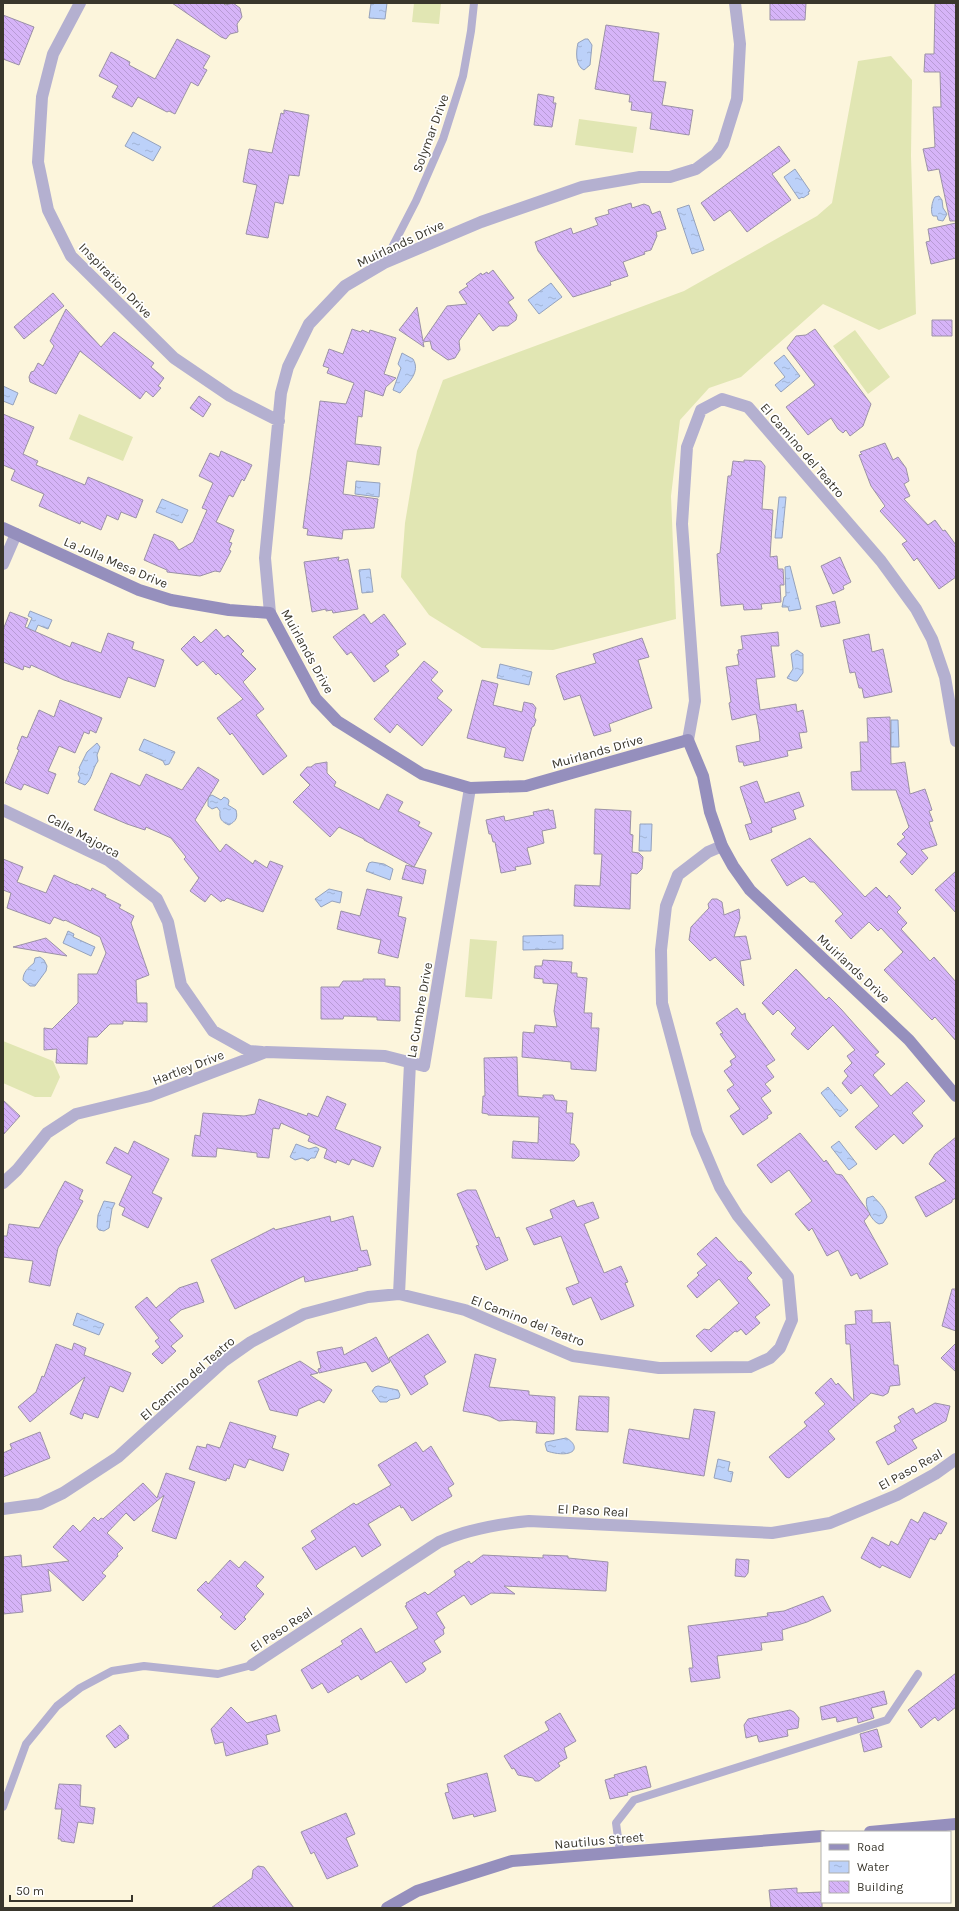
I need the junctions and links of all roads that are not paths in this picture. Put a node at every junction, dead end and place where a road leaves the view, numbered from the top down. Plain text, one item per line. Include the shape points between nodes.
1 (80, 3) edge
2 (474, 3) edge
3 (735, 3) edge
4 (384, 264) junction
5 (279, 421) junction
6 (3, 528) edge
7 (16, 534) junction
8 (3, 564) edge
9 (270, 613) junction
10 (688, 740) junction
11 (956, 741) edge
12 (470, 788) junction
13 (3, 810) edge
14 (722, 846) junction
15 (266, 1052) junction
16 (410, 1063) junction
17 (956, 1096) edge
18 (3, 1183) edge
19 (399, 1294) junction
20 (956, 1459) edge
21 (3, 1510) edge
22 (252, 1665) joint
23 (918, 1674) dead end
24 (3, 1807) edge
25 (956, 1824) edge
26 (881, 1831) edge
27 (821, 1836) edge
28 (620, 1852) junction
29 (387, 1908) edge

1 - 5 street, Inspiration Drive via 53,54 42,97 38,162 48,210 71,256 174,358 230,396
2 - 4 lane, Solymar Drive via 463,76 443,139 416,201
3 - 4 street, Muirlands Drive via 740,44 737,99 723,144 716,154 696,169 670,177 640,177 582,187 481,222
4 - 5 street, Muirlands Drive via 345,286 309,324 288,367 281,393
5 - 9 street, Muirlands Drive via 265,558
6 - 7 street, La Jolla Mesa Drive
7 - 8 street
7 - 9 street, La Jolla Mesa Drive via 139,590 171,600 230,610
9 - 12 street, Muirlands Drive via 316,699 337,721 422,774
10 - 11 street, El Camino del Teatro via 695,701 682,524 687,447 700,410 722,399 748,407 881,561 916,609 932,639 945,677
10 - 12 street, Muirlands Drive via 526,786
10 - 14 street, Muirlands Drive via 703,776 710,812
12 - 16 street, La Cumbre Drive via 424,1066
13 - 15 street, Calle Majorca via 108,860 157,899 168,922 181,986 213,1031 249,1052
14 - 17 street, Muirlands Drive via 750,890 909,1040
14 - 19 street, El Camino del Teatro via 708,852 678,875 666,906 661,950 662,1004 697,1133 720,1187 738,1216 788,1278 792,1320 780,1348 770,1358 750,1367 643,1366 573,1356 464,1310
15 - 16 street, Hartley Drive via 385,1056
15 - 18 street, Hartley Drive via 150,1096 76,1114 47,1133
16 - 19 street, La Cumbre Drive
19 - 21 street, El Camino del Teatro via 368,1298 304,1314 250,1342 118,1457 63,1494 40,1504
20 - 22 street, El Paso Real via 897,1495 830,1523 772,1533 529,1521 460,1532 439,1542
22 - 24 lane via 218,1674 144,1666 112,1670 80,1688 57,1706 26,1744
23 - 28 lane via 887,1720 634,1800 616,1823
25 - 26 street
27 - 28 street, Nautilus Street
28 - 29 street, Nautilus Street via 512,1861 417,1891

